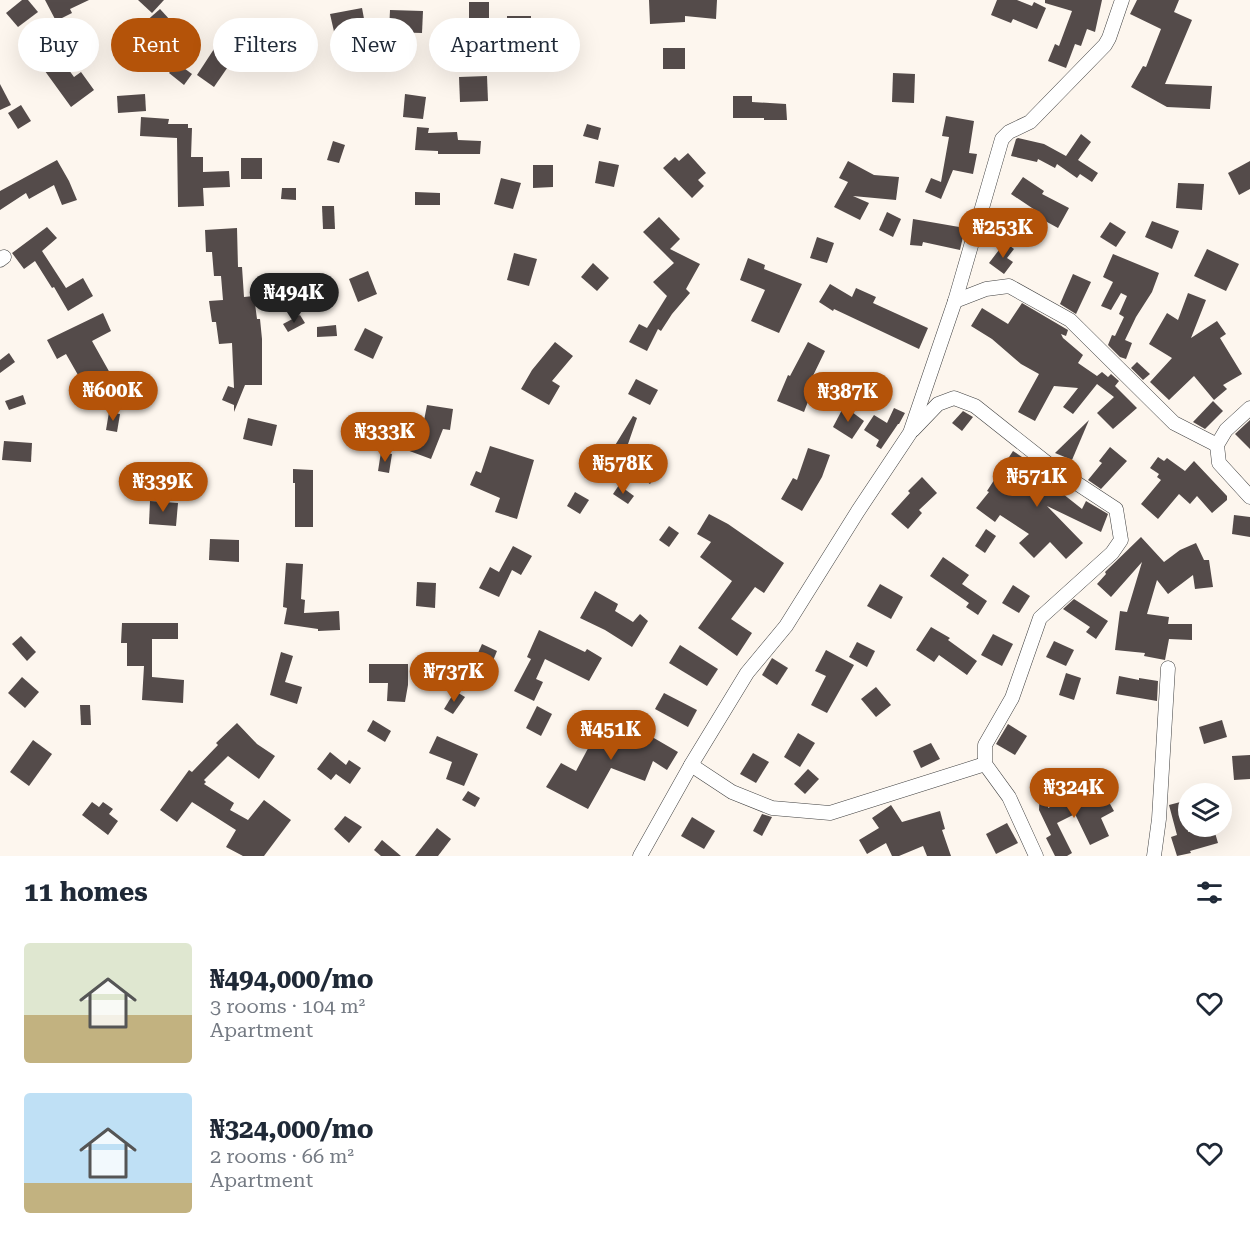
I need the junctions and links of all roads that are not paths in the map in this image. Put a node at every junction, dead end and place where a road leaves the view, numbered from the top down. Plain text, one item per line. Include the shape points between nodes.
1 (1122, 0) edge
2 (955, 301) junction
3 (1250, 408) edge
4 (910, 433) junction
5 (1217, 445) junction
6 (1250, 497) edge
7 (1168, 668) dead end
8 (986, 764) junction
9 (691, 765) junction
10 (640, 856) edge
11 (1036, 856) edge
12 (1154, 856) edge

1 - 2 street via 1105,45 1030,122 1002,139
2 - 4 street
2 - 5 street via 986,289 1009,286 1070,320 1174,423
3 - 5 street via 1226,430
4 - 8 street via 938,404 954,398 975,406 1052,467 1116,509 1121,540 1112,553 1040,618 1012,698 985,744
4 - 9 street via 786,626 747,673
5 - 6 street via 1219,463
7 - 12 street
8 - 9 street via 830,813 772,808 732,792
8 - 11 street via 1009,797
9 - 10 street

